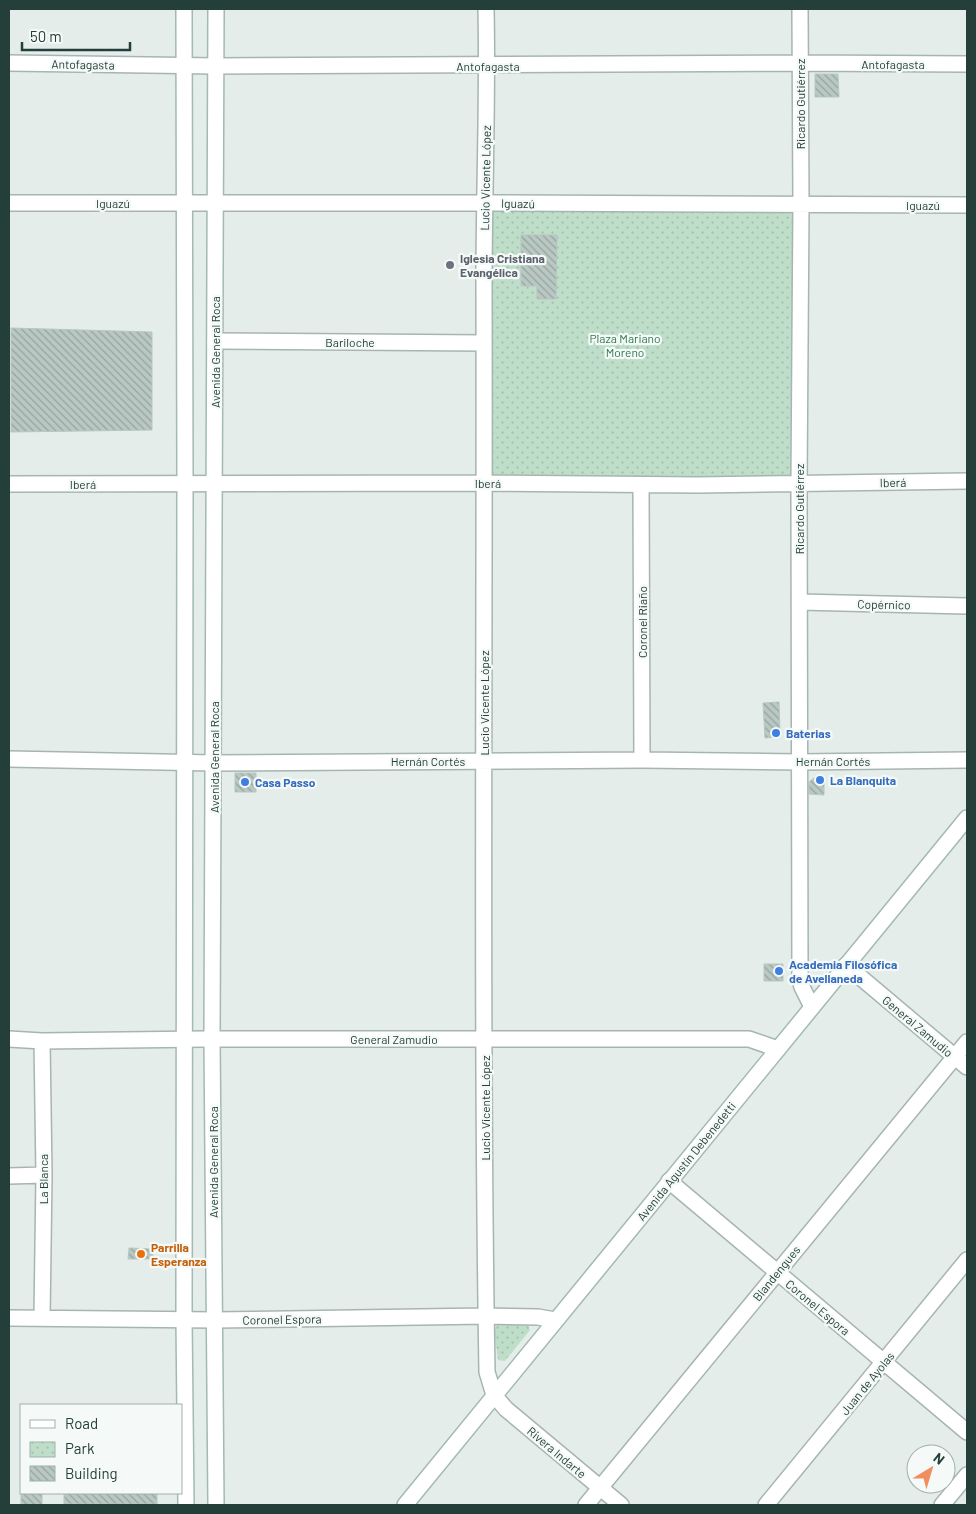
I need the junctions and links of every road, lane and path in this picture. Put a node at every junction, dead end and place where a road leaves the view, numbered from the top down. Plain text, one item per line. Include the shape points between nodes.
1 (184, 9) edge
2 (216, 9) edge
3 (486, 9) edge
4 (800, 9) edge
5 (9, 63) edge
6 (800, 63) junction
7 (967, 64) edge
8 (184, 65) junction
9 (216, 66) junction
10 (487, 66) junction
11 (9, 203) edge
12 (484, 203) junction
13 (184, 204) junction
14 (215, 204) junction
15 (801, 204) junction
16 (967, 205) edge
17 (215, 341) junction
18 (484, 343) junction
19 (967, 481) edge
20 (185, 483) junction
21 (215, 483) junction
22 (485, 483) junction
23 (9, 484) edge
24 (641, 485) junction
25 (799, 485) junction
26 (800, 602) junction
27 (967, 606) edge
28 (9, 759) edge
29 (642, 760) junction
30 (967, 760) edge
31 (184, 761) junction
32 (484, 761) junction
33 (800, 762) junction
34 (214, 763) junction
35 (967, 818) edge
36 (846, 965) junction
37 (812, 1007) junction
38 (485, 1038) junction
39 (9, 1039) edge
40 (184, 1039) junction
41 (212, 1039) junction
42 (42, 1041) junction
43 (967, 1042) edge
44 (778, 1049) junction
45 (955, 1057) junction
46 (967, 1067) edge
47 (9, 1176) edge
48 (44, 1176) junction
49 (669, 1181) junction
50 (967, 1260) edge
51 (777, 1272) junction
52 (486, 1316) junction
53 (9, 1318) edge
54 (42, 1318) junction
55 (184, 1320) junction
56 (214, 1320) junction
57 (555, 1320) junction
58 (884, 1362) junction
59 (494, 1395) junction
60 (967, 1432) edge
61 (967, 1475) edge
62 (600, 1488) junction
63 (186, 1505) edge
64 (216, 1505) edge
65 (405, 1505) edge
66 (586, 1505) edge
67 (621, 1505) edge
68 (766, 1505) edge
69 (942, 1505) edge

1 - 8 street
2 - 9 street, Avenida General Roca
3 - 10 street, Lucio Vicente López
4 - 6 street, Ricardo Gutiérrez
5 - 8 street, Antofagasta
6 - 7 street, Antofagasta
6 - 10 street, Antofagasta
6 - 15 street, Ricardo Gutiérrez
8 - 9 street, Antofagasta
8 - 13 street
9 - 10 street, Antofagasta
9 - 14 street, Avenida General Roca
10 - 12 street, Lucio Vicente López
11 - 13 street, Iguazú
12 - 14 street, Iguazú
12 - 15 street, Iguazú
12 - 18 street, Lucio Vicente López
13 - 14 street, Iguazú
13 - 20 street
14 - 17 street, Avenida General Roca
15 - 16 street, Iguazú
15 - 25 street, Ricardo Gutiérrez
17 - 18 street, Bariloche
17 - 21 street, Avenida General Roca
18 - 22 street, Lucio Vicente López
19 - 25 street, Iberá
20 - 21 street, Iberá
20 - 23 street, Iberá
20 - 31 street
21 - 22 street, Iberá
21 - 34 street, Avenida General Roca
22 - 24 street, Iberá
22 - 32 street, Lucio Vicente López
24 - 25 street, Iberá
24 - 29 street, Coronel Riaño
25 - 26 street, Ricardo Gutiérrez
26 - 27 street, Copérnico
26 - 33 street, Ricardo Gutiérrez
28 - 31 street, Hernán Cortés
29 - 32 street, Hernán Cortés
29 - 33 street, Hernán Cortés
30 - 33 street, Hernán Cortés
31 - 34 street, Hernán Cortés
31 - 40 street
32 - 34 street, Hernán Cortés
32 - 38 street, Lucio Vicente López
33 - 37 street, Ricardo Gutiérrez via 800,979
34 - 41 street, Avenida General Roca
35 - 36 street, Avenida Agustín Debenedetti
36 - 37 street, Avenida Agustín Debenedetti
36 - 45 street, General Zamudio
37 - 44 street, Avenida Agustín Debenedetti
38 - 41 street, General Zamudio
38 - 44 street, General Zamudio via 749,1039
38 - 52 street, Lucio Vicente López
39 - 42 street, General Zamudio
40 - 41 street, General Zamudio
40 - 42 street, General Zamudio
40 - 55 street
41 - 56 street, Avenida General Roca
42 - 48 street, La Blanca
43 - 45 street, Blandengues
44 - 49 street, Avenida Agustín Debenedetti
45 - 46 street, General Zamudio
45 - 51 street, Blandengues
47 - 48 street
48 - 54 street, La Blanca
49 - 51 street, Coronel Espora
49 - 57 street, Avenida Agustín Debenedetti
50 - 58 street, Juan de Ayolas
51 - 58 street, Coronel Espora
51 - 62 street, Blandengues
52 - 56 street, Coronel Espora
52 - 57 street, Coronel Espora
52 - 59 street, Lucio Vicente López via 487,1372
53 - 54 street, Coronel Espora
54 - 55 street, Coronel Espora
55 - 56 street, Coronel Espora
55 - 63 street
56 - 64 street, Avenida General Roca
57 - 59 street, Avenida Agustín Debenedetti
58 - 60 street, Coronel Espora
58 - 68 street, Juan de Ayolas
59 - 62 street, Rivera Indarte via 506,1409
59 - 65 street, Avenida Agustín Debenedetti
61 - 69 street
62 - 66 street, Blandengues
62 - 67 street, Rivera Indarte

